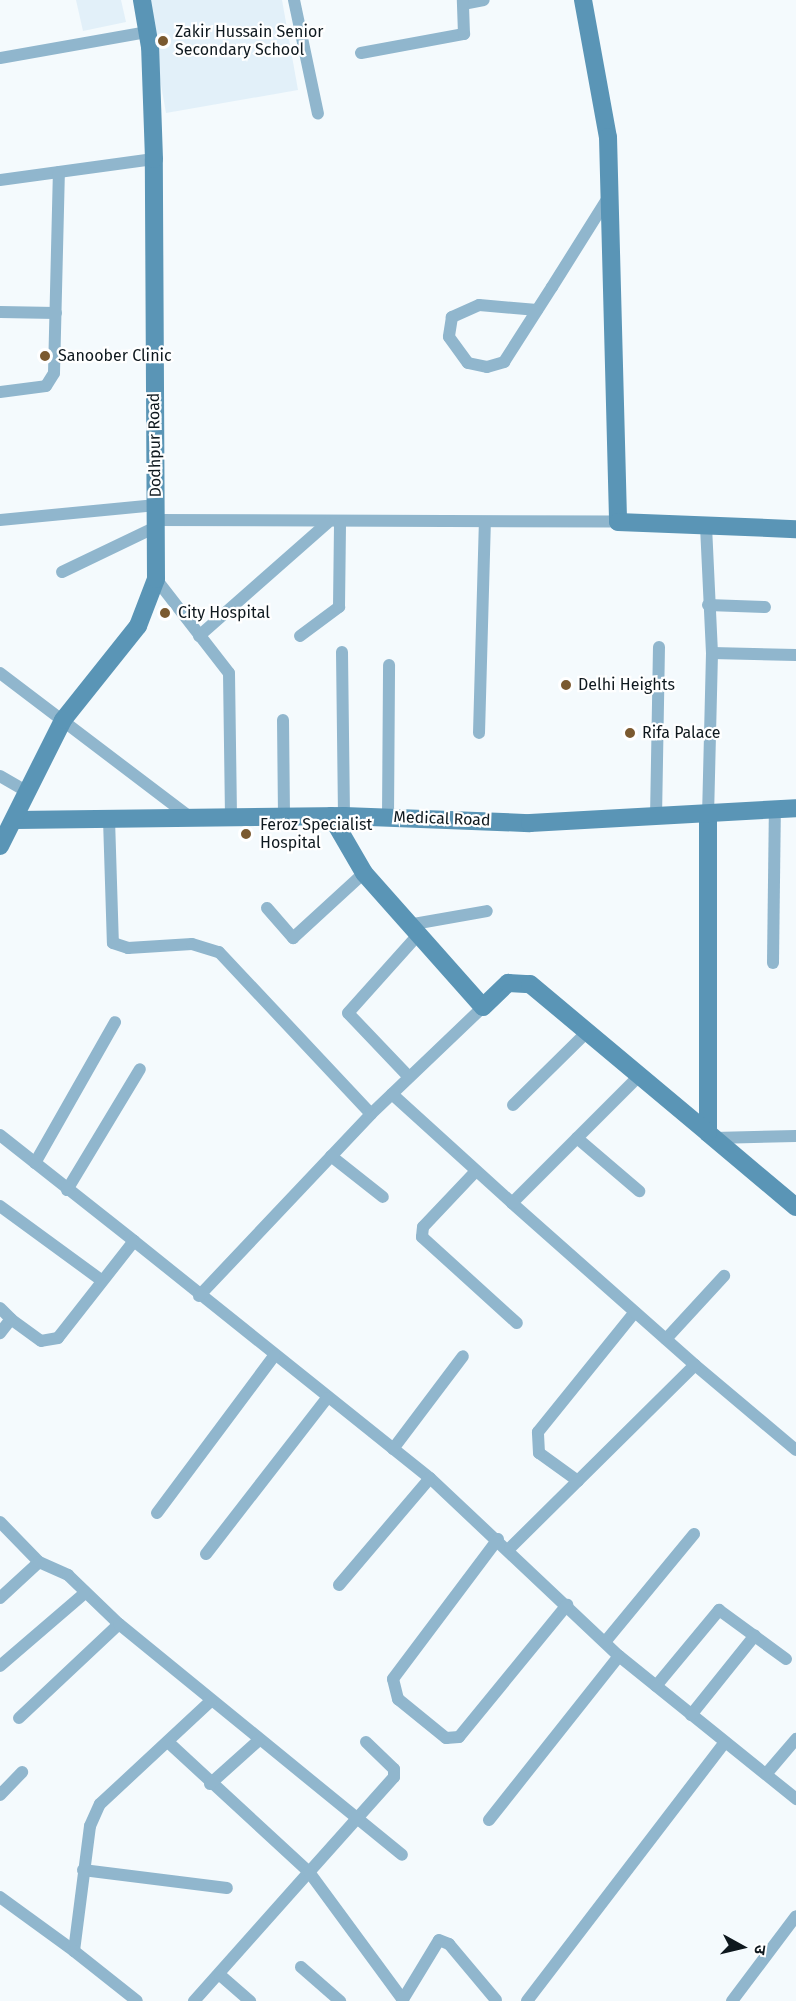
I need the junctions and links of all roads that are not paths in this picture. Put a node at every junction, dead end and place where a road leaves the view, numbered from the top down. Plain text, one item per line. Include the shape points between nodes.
1 (142, 0) edge
2 (294, 0) edge
3 (484, 0) edge
4 (583, 0) edge
5 (463, 2) edge
6 (148, 32) junction
7 (361, 53) dead end
8 (0, 58) edge
9 (318, 114) dead end
10 (154, 159) junction
11 (59, 172) junction
12 (0, 180) edge
13 (609, 195) junction
14 (537, 310) junction
15 (0, 312) edge
16 (56, 313) junction
17 (0, 392) edge
18 (154, 518) junction
19 (0, 520) edge
20 (485, 522) junction
21 (618, 522) junction
22 (327, 523) junction
23 (340, 523) junction
24 (706, 526) junction
25 (796, 529) edge
26 (62, 572) dead end
27 (156, 579) junction
28 (708, 604) junction
29 (765, 607) dead end
30 (199, 636) junction
31 (300, 636) dead end
32 (658, 647) dead end
33 (342, 652) dead end
34 (712, 653) junction
35 (796, 655) edge
36 (389, 665) dead end
37 (0, 673) edge
38 (63, 720) junction
39 (283, 720) dead end
40 (479, 733) dead end
41 (0, 776) edge
42 (26, 791) junction
43 (796, 808) edge
44 (776, 810) junction
45 (708, 815) junction
46 (231, 816) junction
47 (284, 816) junction
48 (338, 816) junction
49 (190, 817) junction
50 (388, 817) junction
51 (656, 818) junction
52 (109, 819) junction
53 (16, 820) junction
54 (0, 846) edge
55 (364, 873) junction
56 (267, 908) dead end
57 (487, 911) dead end
58 (413, 930) junction
59 (773, 963) dead end
60 (483, 1007) junction
61 (115, 1022) dead end
62 (587, 1032) junction
63 (140, 1069) dead end
64 (640, 1076) junction
65 (409, 1077) junction
66 (392, 1094) junction
67 (513, 1105) dead end
68 (371, 1114) junction
69 (0, 1135) edge
70 (711, 1136) junction
71 (796, 1136) edge
72 (577, 1138) junction
73 (331, 1156) junction
74 (35, 1163) junction
75 (476, 1171) junction
76 (67, 1190) junction
77 (639, 1191) dead end
78 (383, 1197) dead end
79 (512, 1203) junction
80 (0, 1206) edge
81 (796, 1207) edge
82 (134, 1242) junction
83 (724, 1275) dead end
84 (101, 1280) junction
85 (199, 1296) junction
86 (0, 1308) edge
87 (635, 1312) junction
88 (11, 1319) junction
89 (517, 1323) dead end
90 (0, 1333) edge
91 (666, 1339) junction
92 (274, 1356) junction
93 (463, 1356) dead end
94 (695, 1365) junction
95 (327, 1398) junction
96 (393, 1449) junction
97 (796, 1450) edge
98 (430, 1478) junction
99 (578, 1480) junction
100 (157, 1513) dead end
101 (0, 1522) edge
102 (694, 1534) dead end
103 (498, 1539) junction
104 (510, 1548) junction
105 (206, 1554) dead end
106 (39, 1562) junction
107 (339, 1585) dead end
108 (86, 1593) junction
109 (0, 1598) edge
110 (567, 1605) junction
111 (119, 1624) junction
112 (755, 1635) junction
113 (605, 1642) junction
114 (620, 1656) junction
115 (786, 1659) dead end
116 (0, 1666) edge
117 (656, 1686) junction
118 (211, 1701) junction
119 (691, 1715) junction
120 (19, 1718) dead end
121 (796, 1739) edge
122 (259, 1740) junction
123 (168, 1742) junction
124 (366, 1742) dead end
125 (724, 1743) junction
126 (22, 1772) dead end
127 (767, 1773) junction
128 (210, 1784) junction
129 (0, 1795) edge
130 (796, 1799) edge
131 (357, 1817) junction
132 (489, 1820) dead end
133 (402, 1855) dead end
134 (83, 1870) junction
135 (309, 1872) junction
136 (227, 1888) dead end
137 (0, 1897) edge
138 (796, 1916) edge
139 (74, 1951) junction
140 (301, 1967) dead end
141 (220, 1975) junction
142 (402, 2000) edge
143 (137, 2001) edge
144 (194, 2001) edge
145 (250, 2001) edge
146 (340, 2001) edge
147 (496, 2001) edge
148 (527, 2001) edge
149 (732, 2001) edge

1 - 6 street, Dodhpur Road
2 - 9 street
3 - 5 street
4 - 13 street via 608,137
5 - 7 street via 464,34
6 - 8 street
6 - 10 street, Dodhpur Road
10 - 11 street
10 - 18 street, Dodhpur Road
11 - 12 street
11 - 16 street
13 - 14 street
13 - 21 street
14 - 14 street via 504,362 487,367 468,363 449,337 452,318 479,305
15 - 16 street
16 - 17 street via 52,381 34,390
18 - 19 street
18 - 22 street
18 - 26 street
18 - 27 street, Dodhpur Road
20 - 21 street
20 - 23 street
20 - 40 street
21 - 24 street
22 - 23 street
22 - 30 street
23 - 31 street via 339,607
24 - 25 street
24 - 28 street
27 - 30 street
27 - 38 street, Dodhpur Road via 138,626
28 - 29 street
28 - 34 street
30 - 46 street via 229,673
32 - 51 street
33 - 48 street
34 - 35 street
34 - 45 street
36 - 50 street
37 - 38 street
38 - 42 street, Dodhpur Road
38 - 49 street
39 - 47 street
41 - 42 street
42 - 53 street, Dodhpur Road
43 - 44 street, Medical Road
44 - 45 street, Medical Road
44 - 59 street
45 - 51 street, Medical Road
45 - 70 street
46 - 47 street, Medical Road
46 - 49 street, Medical Road
47 - 48 street, Medical Road
48 - 50 street, Medical Road
48 - 55 street
49 - 52 street, Medical Road
50 - 51 street, Medical Road via 530,823
52 - 53 street, Medical Road
52 - 68 street via 113,943 128,948 192,944 219,952
53 - 54 street, Dodhpur Road
55 - 56 street via 293,938
55 - 58 street
57 - 58 street
58 - 60 street
58 - 65 street via 348,1013
60 - 62 street via 508,983 520,980
60 - 65 street
61 - 74 street
62 - 64 street
62 - 67 street
63 - 76 street
64 - 70 street
64 - 72 street
65 - 66 street
66 - 68 street
66 - 75 street
68 - 73 street
69 - 74 street
70 - 71 street
70 - 81 street
72 - 77 street
72 - 79 street
73 - 78 street
73 - 85 street
74 - 76 street
75 - 79 street
75 - 89 street via 423,1227 422,1238
76 - 82 street
79 - 87 street
80 - 84 street
82 - 84 street
82 - 85 street
83 - 91 street
84 - 88 street via 51,1343
85 - 92 street
86 - 88 street
87 - 91 street
87 - 99 street via 537,1432 539,1453
88 - 90 street
91 - 94 street
92 - 95 street
92 - 100 street
93 - 96 street
94 - 97 street
94 - 99 street
95 - 96 street
95 - 105 street
96 - 98 street
98 - 103 street
98 - 107 street
99 - 104 street
101 - 106 street
102 - 113 street
103 - 104 street
103 - 110 street via 393,1679 398,1699 446,1737 459,1737
104 - 110 street
106 - 108 street via 68,1575
106 - 109 street
108 - 111 street
108 - 116 street
110 - 113 street
111 - 118 street
111 - 120 street
112 - 115 street
112 - 117 street via 719,1610
112 - 119 street
113 - 114 street
114 - 117 street
114 - 132 street
117 - 119 street
118 - 122 street
118 - 123 street
119 - 125 street
121 - 127 street
122 - 128 street
122 - 131 street
123 - 128 street
123 - 134 street via 100,1804
124 - 131 street via 395,1772
125 - 127 street
125 - 148 street
126 - 129 street
127 - 130 street
128 - 135 street
131 - 133 street
131 - 135 street
134 - 136 street
134 - 139 street
135 - 141 street
135 - 142 street
137 - 139 street
138 - 149 street
139 - 143 street
140 - 146 street
141 - 144 street
141 - 145 street
142 - 147 street via 439,1940 449,1944

